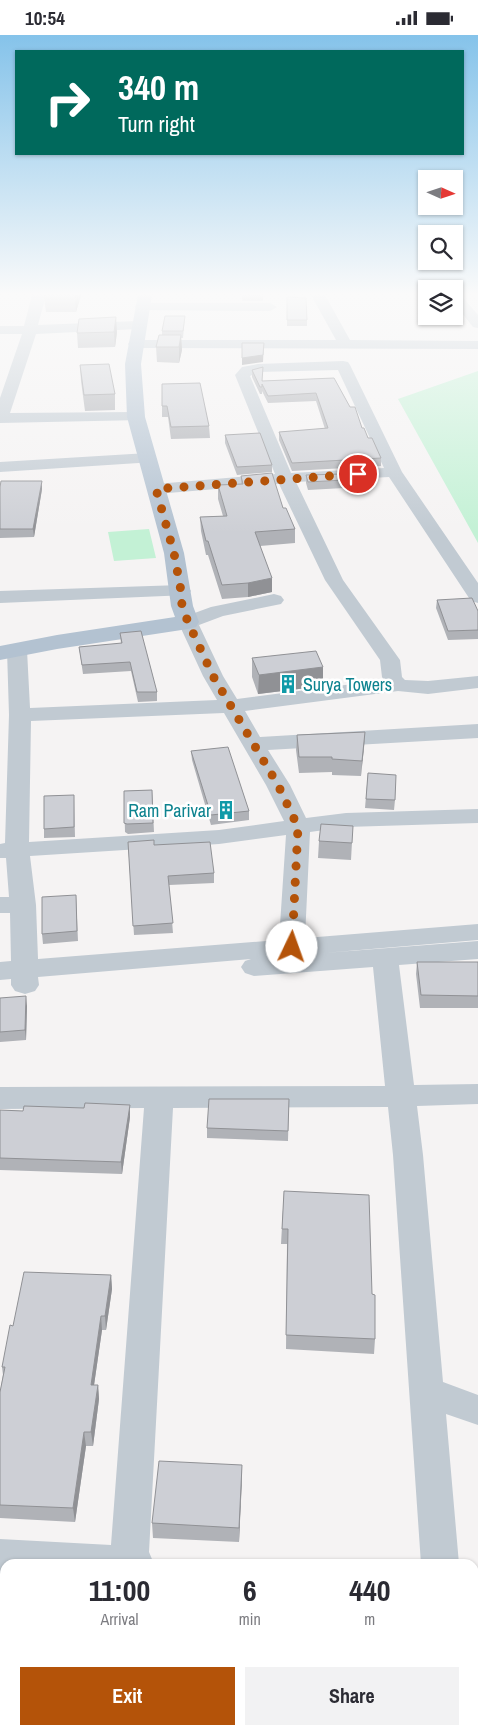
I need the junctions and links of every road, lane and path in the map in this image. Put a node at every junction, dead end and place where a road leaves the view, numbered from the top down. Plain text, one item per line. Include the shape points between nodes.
1 (134, 374) edge
2 (243, 374) edge
3 (347, 374) edge
4 (7, 380) edge
5 (136, 417) junction
6 (0, 418) edge
7 (148, 458) junction
8 (0, 467) edge
9 (394, 472) junction
10 (285, 478) junction
11 (156, 489) junction
12 (181, 591) junction
13 (0, 597) edge
14 (478, 597) edge
15 (274, 600) dead end
16 (188, 622) junction
17 (9, 652) edge
18 (478, 682) edge
19 (398, 685) junction
20 (232, 706) junction
21 (20, 715) junction
22 (478, 731) edge
23 (254, 744) junction
24 (478, 816) edge
25 (298, 827) junction
26 (8, 851) edge
27 (11, 905) edge
28 (478, 932) edge
29 (292, 947) junction
30 (478, 950) edge
31 (385, 957) junction
32 (13, 977) edge
33 (478, 1094) edge
34 (402, 1096) junction
35 (159, 1097) junction
36 (0, 1098) edge
37 (426, 1391) junction
38 (478, 1410) edge
39 (0, 1557) edge
40 (44, 1559) edge
41 (131, 1559) edge
42 (440, 1559) edge

1 - 5 main road
2 - 10 street
3 - 9 street
4 - 6 street
5 - 6 street
5 - 7 main road
7 - 8 street
7 - 11 main road
9 - 10 street
9 - 14 street
10 - 11 street
10 - 19 street via 334,580 390,660 392,677
11 - 12 main road
12 - 13 street
12 - 16 main road
15 - 16 street via 218,611
16 - 17 main road
16 - 20 street via 213,676
17 - 21 street
18 - 19 street via 423,687
19 - 20 street
20 - 21 street
20 - 23 street
21 - 26 street
22 - 23 street
23 - 25 street
24 - 25 street via 346,820
25 - 26 street via 219,837
25 - 29 street
26 - 27 street
27 - 32 street
28 - 29 street
29 - 32 street
30 - 31 street
31 - 32 street
31 - 34 street
33 - 34 street
34 - 35 street
34 - 37 street
35 - 36 street
35 - 41 street
37 - 38 street
37 - 42 street
39 - 40 street

